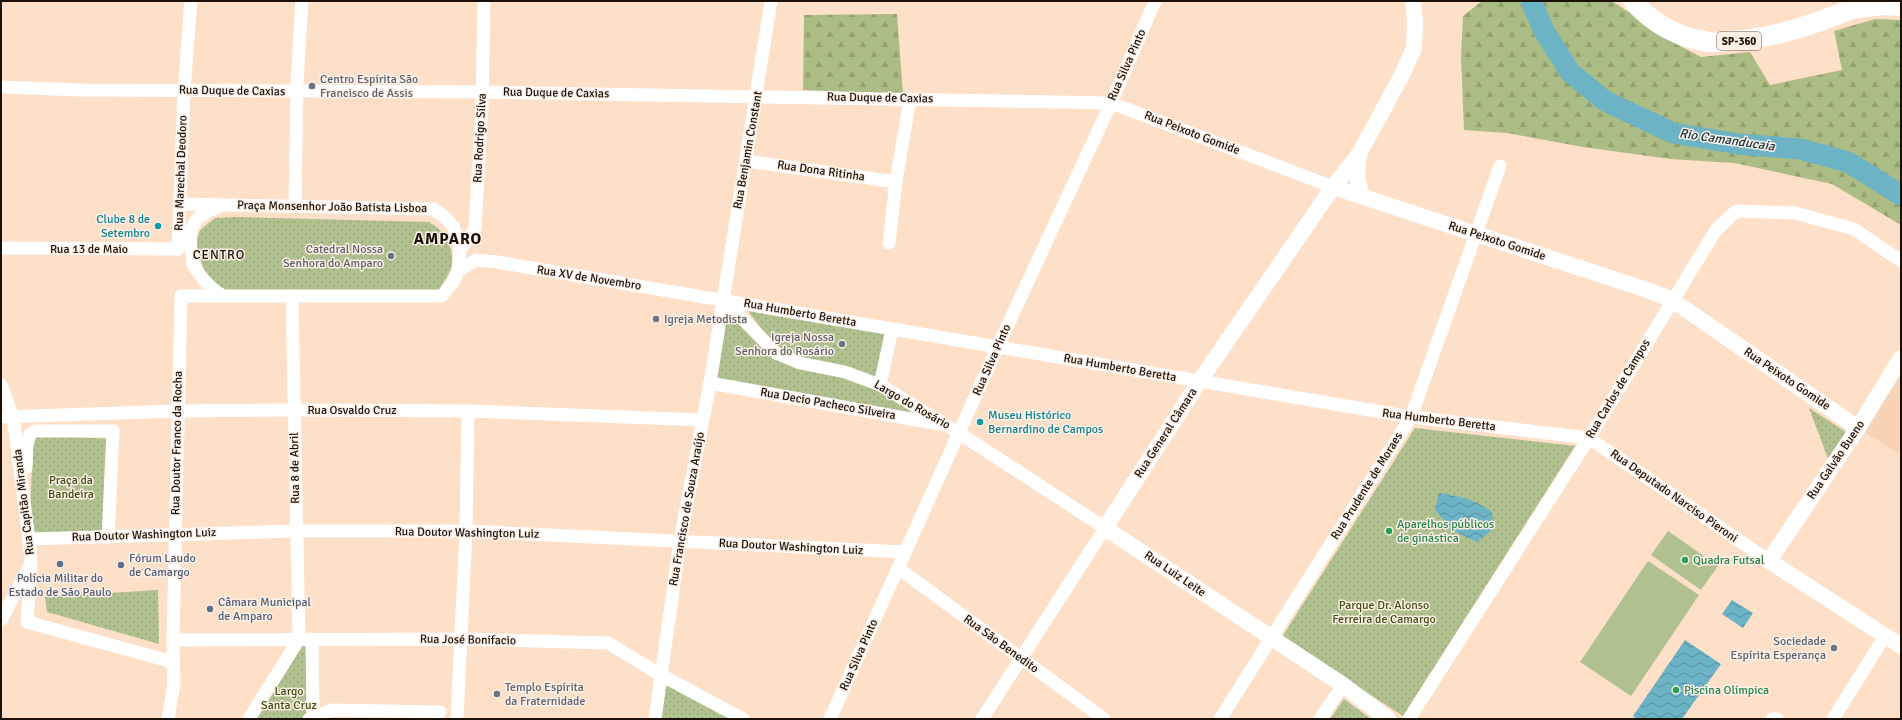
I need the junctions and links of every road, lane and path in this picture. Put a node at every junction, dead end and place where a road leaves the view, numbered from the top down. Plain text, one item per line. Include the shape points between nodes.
1 (191, 1) edge
2 (302, 1) edge
3 (484, 1) edge
4 (771, 1) edge
5 (1155, 1) edge
6 (1413, 1) edge
7 (1633, 1) edge
8 (1871, 1) edge
9 (1901, 6) edge
10 (1852, 9) junction
11 (1, 88) edge
12 (184, 90) junction
13 (297, 92) junction
14 (482, 92) junction
15 (757, 96) junction
16 (910, 99) junction
17 (1111, 103) junction
18 (1359, 154) junction
19 (746, 160) junction
20 (1500, 166) dead end
21 (896, 182) junction
22 (1333, 187) junction
23 (1362, 196) junction
24 (180, 204) junction
25 (221, 205) junction
26 (295, 206) junction
27 (1477, 234) junction
28 (889, 243) dead end
29 (1, 248) edge
30 (178, 249) junction
31 (460, 250) junction
32 (1901, 261) edge
33 (197, 270) junction
34 (458, 271) junction
35 (223, 296) junction
36 (292, 296) junction
37 (723, 299) junction
38 (1672, 300) junction
39 (892, 329) junction
40 (998, 346) junction
41 (1901, 358) edge
42 (1199, 382) junction
43 (710, 383) junction
44 (880, 384) junction
45 (1, 385) edge
46 (295, 410) junction
47 (178, 411) junction
48 (468, 411) junction
49 (7, 417) edge
50 (1411, 417) junction
51 (702, 420) junction
52 (946, 425) junction
53 (1858, 428) junction
54 (959, 433) junction
55 (1588, 438) junction
56 (23, 484) junction
57 (1105, 528) junction
58 (296, 531) junction
59 (466, 531) junction
60 (176, 534) junction
61 (108, 537) junction
62 (29, 539) junction
63 (680, 541) junction
64 (905, 552) junction
65 (1769, 561) junction
66 (31, 562) junction
67 (898, 568) junction
68 (1, 620) edge
69 (1885, 636) junction
70 (1271, 637) junction
71 (298, 639) junction
72 (312, 639) junction
73 (462, 639) junction
74 (173, 640) junction
75 (1901, 646) edge
76 (1021, 658) junction
77 (173, 662) junction
78 (661, 675) junction
79 (1343, 686) junction
80 (440, 712) dead end
81 (311, 718) edge
82 (168, 719) edge
83 (249, 719) edge
84 (346, 719) edge
85 (457, 719) edge
86 (655, 719) edge
87 (743, 719) edge
88 (830, 719) edge
89 (982, 719) edge
90 (1104, 719) edge
91 (1220, 719) edge
92 (1320, 719) edge
93 (1388, 719) edge
94 (1409, 719) edge
95 (1772, 719) edge
96 (1777, 719) edge
97 (1833, 719) edge

1 - 12 street, Rua Marechal Deodoro
2 - 13 street
3 - 14 street, Rua Rodrigo Silva
4 - 15 street, Rua Benjamin Constant
5 - 17 street, Rua Silva Pinto
6 - 18 street via 1414,48 1403,74
7 - 10 main road, SP-360 via 1657,23 1682,35 1710,42 1743,41 1787,31
8 - 10 main road, SP-360
9 - 10 main road, SP-360 via 1882,5
11 - 12 street, Rua Duque de Caxias
12 - 13 street, Rua Duque de Caxias
12 - 24 street, Rua Marechal Deodoro
13 - 14 street, Rua Duque de Caxias
13 - 26 street
14 - 15 street, Rua Duque de Caxias
14 - 31 street, Rua Rodrigo Silva via 475,229
15 - 16 street, Rua Duque de Caxias
15 - 19 street, Rua Benjamin Constant
16 - 17 street, Rua Duque de Caxias
16 - 21 street
17 - 22 street, Rua Peixoto Gomide
17 - 40 street, Rua Silva Pinto
18 - 22 street, Rua General Câmara
18 - 23 street via 1357,178
19 - 21 street, Rua Dona Ritinha
19 - 37 street, Rua Benjamin Constant
20 - 27 street, Rua Prudente de Moraes
21 - 28 street
22 - 23 street, Rua Peixoto Gomide
22 - 42 street, Rua General Câmara
23 - 27 street, Rua Peixoto Gomide
24 - 25 street, Praça Monsenhor João Batista Lisboa
24 - 30 street, Rua Marechal Deodoro
25 - 26 street, Praça Monsenhor João Batista Lisboa
25 - 33 street via 203,214 194,223 189,250
26 - 31 street, Praça Monsenhor João Batista Lisboa via 433,209 447,218 457,233
27 - 38 street, Rua Peixoto Gomide
27 - 50 street, Rua Prudente de Moraes
29 - 30 street, Rua 13 de Maio
30 - 33 street
31 - 34 street
32 - 38 street, Rua Carlos de Campos via 1854,229 1795,213 1736,211 1716,230
33 - 35 street via 201,279
34 - 36 street via 449,290 442,296
34 - 37 street, Rua XV de Novembro via 476,260 497,262
35 - 36 street
35 - 47 street, Rua Doutor Franco da Rocha via 181,296
36 - 46 street, Rua 8 de Abril
37 - 39 street, Rua Humberto Beretta
37 - 43 street, Rua Francisco de Souza Araújo
37 - 44 street, Largo do Rosário via 776,353 800,364 845,372
38 - 53 street, Rua Peixoto Gomide
38 - 55 street, Rua Carlos de Campos
39 - 40 street, Rua Humberto Beretta
39 - 44 street
40 - 42 street, Rua Humberto Beretta
40 - 54 street, Rua Silva Pinto
41 - 53 street, Rua Galvão Bueno
42 - 50 street, Rua Humberto Beretta
42 - 57 street, Rua General Câmara
43 - 51 street, Rua Francisco de Souza Araújo
43 - 52 street, Rua Decio Pacheco Silveira
44 - 52 street, Largo do Rosário
45 - 49 street, Rua Capitão Miranda
46 - 47 street, Rua Osvaldo Cruz
46 - 48 street, Rua Osvaldo Cruz
46 - 58 street, Rua 8 de Abril
47 - 49 street, Rua Osvaldo Cruz
47 - 60 street, Rua Doutor Franco da Rocha
48 - 51 street, Rua Osvaldo Cruz
48 - 59 street
49 - 56 street, Rua Capitão Miranda
50 - 55 street, Rua Humberto Beretta
50 - 70 street, Rua Prudente de Moraes
51 - 63 street, Rua Francisco de Souza Araújo
52 - 54 street, Largo do Rosário
53 - 65 street, Rua Galvão Bueno
54 - 57 street, Rua Luiz Leite
54 - 64 street, Rua Silva Pinto
55 - 65 street, Rua Deputado Narciso Pieroni
55 - 94 street, Rua Carlos de Campos
56 - 61 street via 30,434 36,431 113,432
56 - 62 street, Rua Capitão Miranda
57 - 70 street, Rua Luiz Leite
57 - 76 street, Rua General Câmara
58 - 59 street, Rua Doutor Washington Luiz
58 - 60 street, Rua Doutor Washington Luiz
58 - 71 street, Rua 8 de Abril
59 - 63 street, Rua Doutor Washington Luiz
59 - 73 street
60 - 61 street, Rua Doutor Washington Luiz
60 - 74 street, Rua Doutor Franco da Rocha
61 - 62 street, Rua Doutor Washington Luiz
62 - 66 street, Rua Capitão Miranda
63 - 64 street, Rua Doutor Washington Luiz
63 - 78 street, Rua Francisco de Souza Araújo
64 - 67 street, Rua Silva Pinto
65 - 69 street, Rua Deputado Narciso Pieroni
66 - 68 street
66 - 77 street, Rua Capitão Miranda via 27,622
67 - 76 street, Rua São Benedito
67 - 88 street, Rua Silva Pinto
69 - 75 street, Rua Deputado Narciso Pieroni
69 - 97 street
70 - 79 street, Rua Luiz Leite
70 - 91 street, Rua Prudente de Moraes
71 - 72 street, Rua José Bonifacio
71 - 74 street, Rua José Bonifacio
71 - 83 street
72 - 73 street, Rua José Bonifacio
72 - 81 street
73 - 78 street, Rua José Bonifacio via 608,643
73 - 85 street
74 - 77 street, Rua Doutor Franco da Rocha
76 - 89 street, Rua General Câmara
76 - 90 street, Rua São Benedito
77 - 82 street, Rua Doutor Franco da Rocha via 174,684
78 - 86 street, Rua Francisco de Souza Araújo
78 - 87 street, Rua José Bonifacio
79 - 92 street
79 - 93 street, Rua Luiz Leite
80 - 81 street via 331,710
81 - 84 street
95 - 96 street

